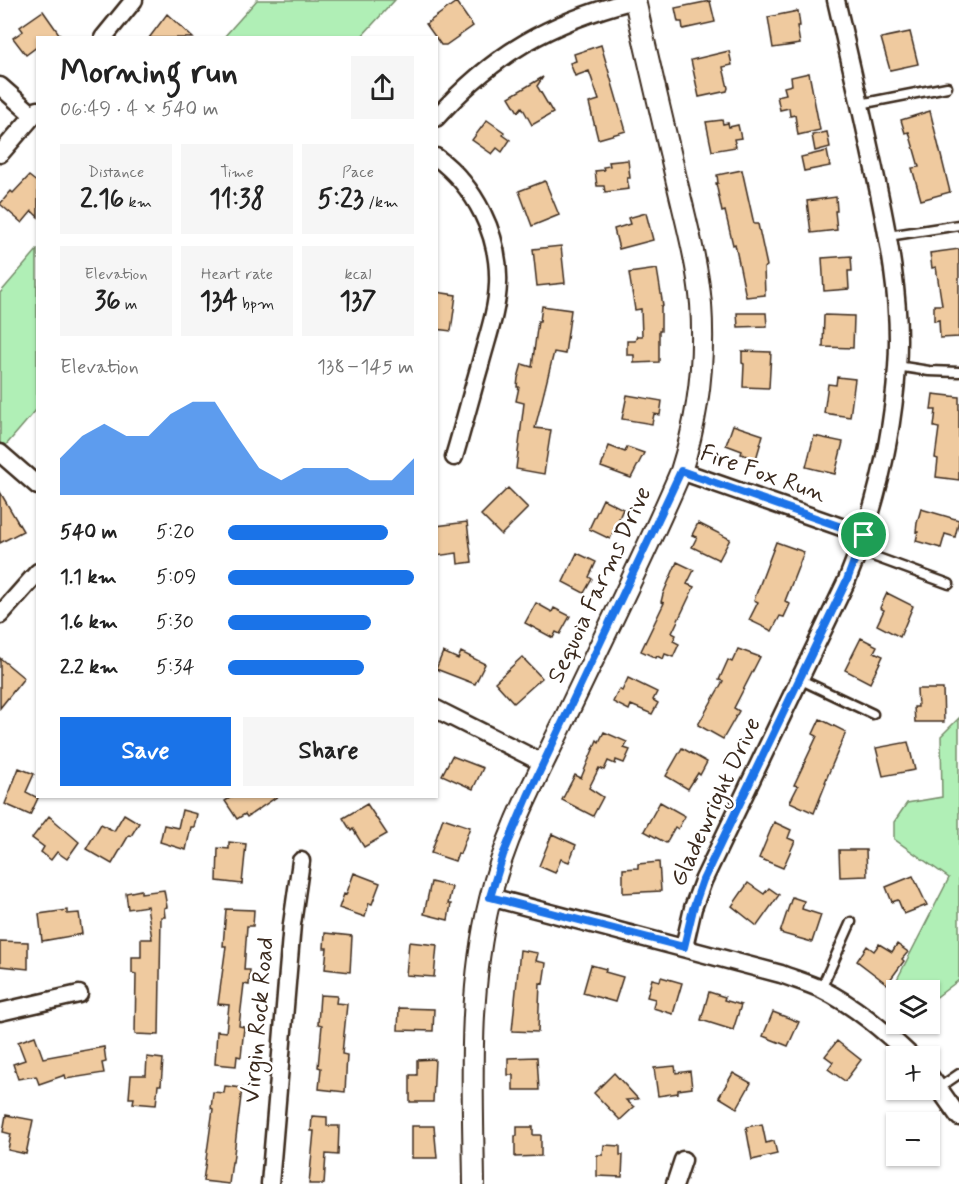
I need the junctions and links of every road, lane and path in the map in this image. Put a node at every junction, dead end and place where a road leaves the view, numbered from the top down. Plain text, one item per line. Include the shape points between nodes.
1 (134, 0) edge
2 (634, 0) edge
3 (836, 0) edge
4 (105, 36) edge
5 (0, 86) edge
6 (947, 87) dead end
7 (860, 104) junction
8 (35, 113) edge
9 (438, 116) edge
10 (0, 154) edge
11 (438, 159) edge
12 (959, 225) edge
13 (888, 236) junction
14 (897, 366) junction
15 (959, 372) edge
16 (0, 453) edge
17 (454, 458) dead end
18 (681, 471) junction
19 (36, 484) edge
20 (864, 535) junction
21 (858, 551) junction
22 (36, 574) edge
23 (949, 584) dead end
24 (0, 615) edge
25 (799, 679) junction
26 (438, 710) edge
27 (873, 714) dead end
28 (543, 763) junction
29 (301, 861) dead end
30 (490, 897) junction
31 (850, 922) dead end
32 (684, 947) junction
33 (821, 989) junction
34 (79, 994) dead end
35 (0, 1012) edge
36 (900, 1046) edge
37 (959, 1074) edge
38 (940, 1080) edge
39 (940, 1089) edge
40 (959, 1117) edge
41 (683, 1160) dead end
42 (270, 1184) edge
43 (474, 1184) edge
44 (675, 1184) edge

1 - 4 street
2 - 9 street via 576,17 517,47 467,86
2 - 18 street, Sequoia Farms Drive via 693,252 701,303 699,389
3 - 7 street, Gladewright Drive
5 - 8 street
6 - 7 lane
7 - 13 street, Gladewright Drive
8 - 10 street
11 - 17 street via 459,178 480,209 497,261 495,309
12 - 13 lane
13 - 14 street, Gladewright Drive via 896,305
14 - 15 lane
14 - 20 street, Gladewright Drive via 878,484
16 - 19 street
18 - 20 street, Fire Fox Run
18 - 28 street, Sequoia Farms Drive
20 - 21 street, Gladewright Drive
21 - 23 lane
21 - 25 street, Gladewright Drive
22 - 24 street
25 - 27 lane
25 - 32 street, Gladewright Drive via 703,880
26 - 28 street
28 - 30 street, Sequoia Farms Drive via 503,855
29 - 42 street, Virgin Rock Road
30 - 32 street
30 - 43 street, Sequoia Farms Drive via 480,944 472,1022
31 - 33 lane
32 - 33 street
33 - 36 street via 872,1022
34 - 35 street
37 - 38 lane
39 - 40 street
41 - 44 street

